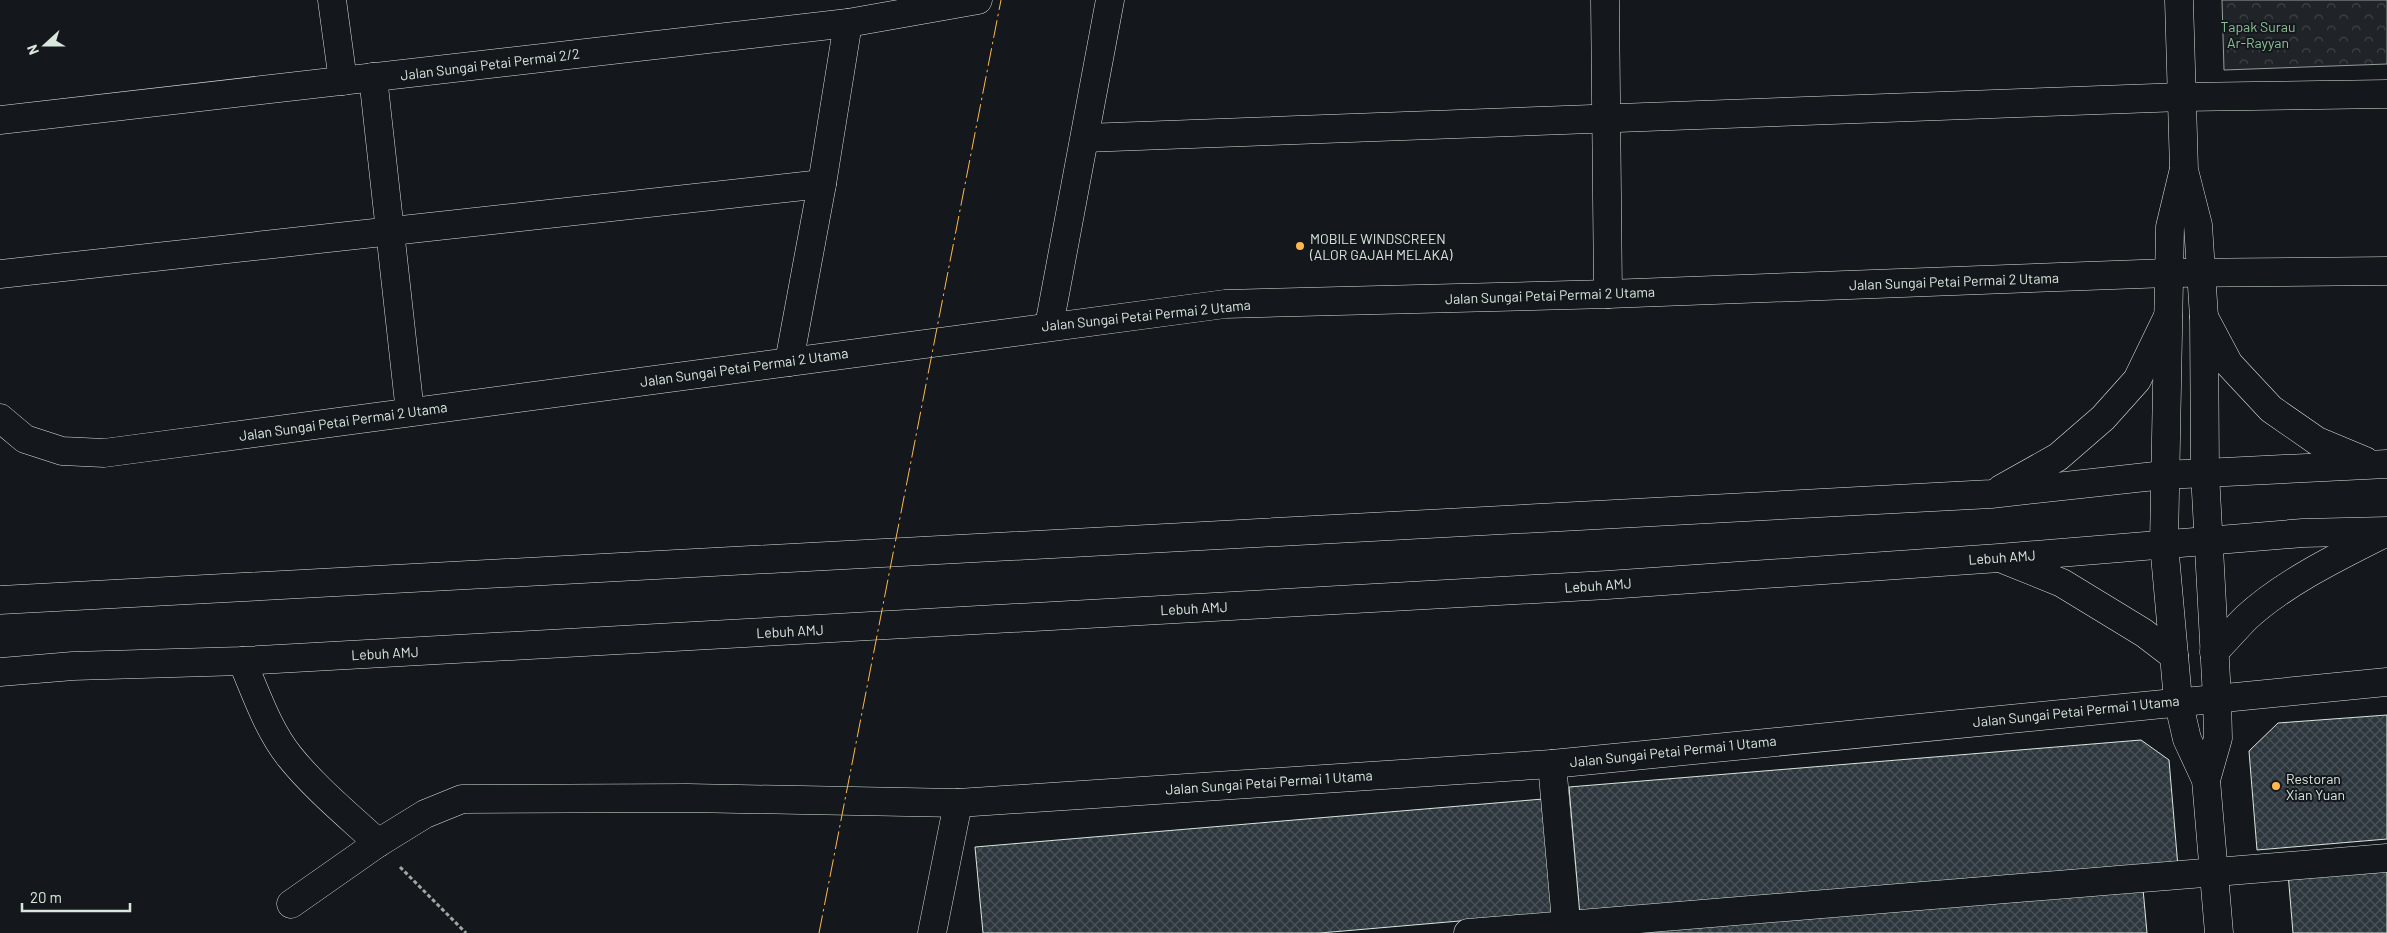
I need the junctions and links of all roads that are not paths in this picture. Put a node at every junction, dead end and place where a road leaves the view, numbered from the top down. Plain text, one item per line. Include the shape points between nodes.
1 (332, 0) edge
2 (978, 0) edge
3 (1110, 0) edge
4 (1605, 0) edge
5 (2179, 0) edge
6 (848, 23) junction
7 (373, 77) junction
8 (343, 81) junction
9 (2387, 94) edge
10 (2182, 97) junction
11 (1606, 119) junction
12 (0, 120) edge
13 (1085, 138) junction
14 (2184, 170) junction
15 (822, 184) junction
16 (390, 231) junction
17 (2387, 271) edge
18 (2202, 272) junction
19 (2168, 273) junction
20 (0, 274) edge
21 (1608, 294) junction
22 (2168, 316) junction
23 (2204, 317) junction
24 (1049, 326) junction
25 (789, 362) junction
26 (410, 412) junction
27 (0, 418) edge
28 (2379, 464) edge
29 (2205, 473) junction
30 (2164, 476) junction
31 (1991, 494) junction
32 (2387, 532) edge
33 (2210, 540) junction
34 (2164, 544) junction
35 (1999, 558) junction
36 (0, 600) edge
37 (2214, 652) junction
38 (2174, 656) junction
39 (242, 661) junction
40 (0, 672) edge
41 (2387, 682) edge
42 (2217, 698) junction
43 (2178, 700) junction
44 (1552, 764) junction
45 (2206, 780) junction
46 (958, 803) junction
47 (378, 843) junction
48 (2387, 858) edge
49 (2213, 872) junction
50 (291, 904) dead end
51 (1567, 929) edge
52 (932, 933) edge
53 (1468, 933) edge
54 (2219, 933) edge

1 - 8 main road
2 - 6 main road, Jalan Sungai Petai Permai 2/2
3 - 13 main road
4 - 11 main road
5 - 10 main road
6 - 7 main road, Jalan Sungai Petai Permai 2/2
6 - 15 main road
7 - 8 main road, Jalan Sungai Petai Permai 2/2
7 - 16 main road
8 - 12 main road, Jalan Sungai Petai Permai 2/2
9 - 10 main road
10 - 11 main road
10 - 14 main road
11 - 13 main road
11 - 21 main road
13 - 24 main road
14 - 18 main road via 2198,225
14 - 19 main road via 2170,227
15 - 16 main road
15 - 25 main road
16 - 20 main road
16 - 26 main road
17 - 18 main road, Jalan Sungai Petai Permai 2 Utama
18 - 19 main road, Jalan Sungai Petai Permai 2 Utama
18 - 23 main road
19 - 21 main road, Jalan Sungai Petai Permai 2 Utama
19 - 22 main road
21 - 24 main road, Jalan Sungai Petai Permai 2 Utama via 1225,304
22 - 30 main road
22 - 31 main road via 2136,380 2103,418 2058,457
23 - 28 main road via 2228,364 2271,409 2317,441
23 - 29 main road
24 - 25 main road, Jalan Sungai Petai Permai 2 Utama
25 - 26 main road, Jalan Sungai Petai Permai 2 Utama
26 - 27 main road, Jalan Sungai Petai Permai 2 Utama via 104,453 62,451 25,439
28 - 29 main road
29 - 30 main road
29 - 33 main road
30 - 31 main road
30 - 34 main road
31 - 36 main road
32 - 33 main road, Lebuh AMJ via 2303,533
32 - 37 main road via 2333,559 2287,588 2246,618
33 - 34 main road, Lebuh AMJ
33 - 37 main road
34 - 35 main road, Lebuh AMJ
34 - 38 main road
35 - 38 main road via 2062,583 2136,628
35 - 39 main road, Lebuh AMJ via 1606,585
37 - 42 main road
38 - 43 main road
39 - 40 main road, Lebuh AMJ via 73,666
39 - 47 main road via 272,728 290,756 337,806
41 - 42 main road, Jalan Sungai Petai Permai 1 Utama
42 - 43 main road, Jalan Sungai Petai Permai 1 Utama
42 - 45 main road via 2218,738
43 - 44 main road, Jalan Sungai Petai Permai 1 Utama
43 - 45 main road via 2187,739
44 - 46 main road, Jalan Sungai Petai Permai 1 Utama
44 - 51 main road
45 - 49 main road
46 - 47 main road, Jalan Sungai Petai Permai 1 Utama via 688,798 462,799 425,814
46 - 52 main road
47 - 50 main road, Jalan Sungai Petai Permai 1 Utama
48 - 49 main road
49 - 51 main road
49 - 54 main road
51 - 53 main road

